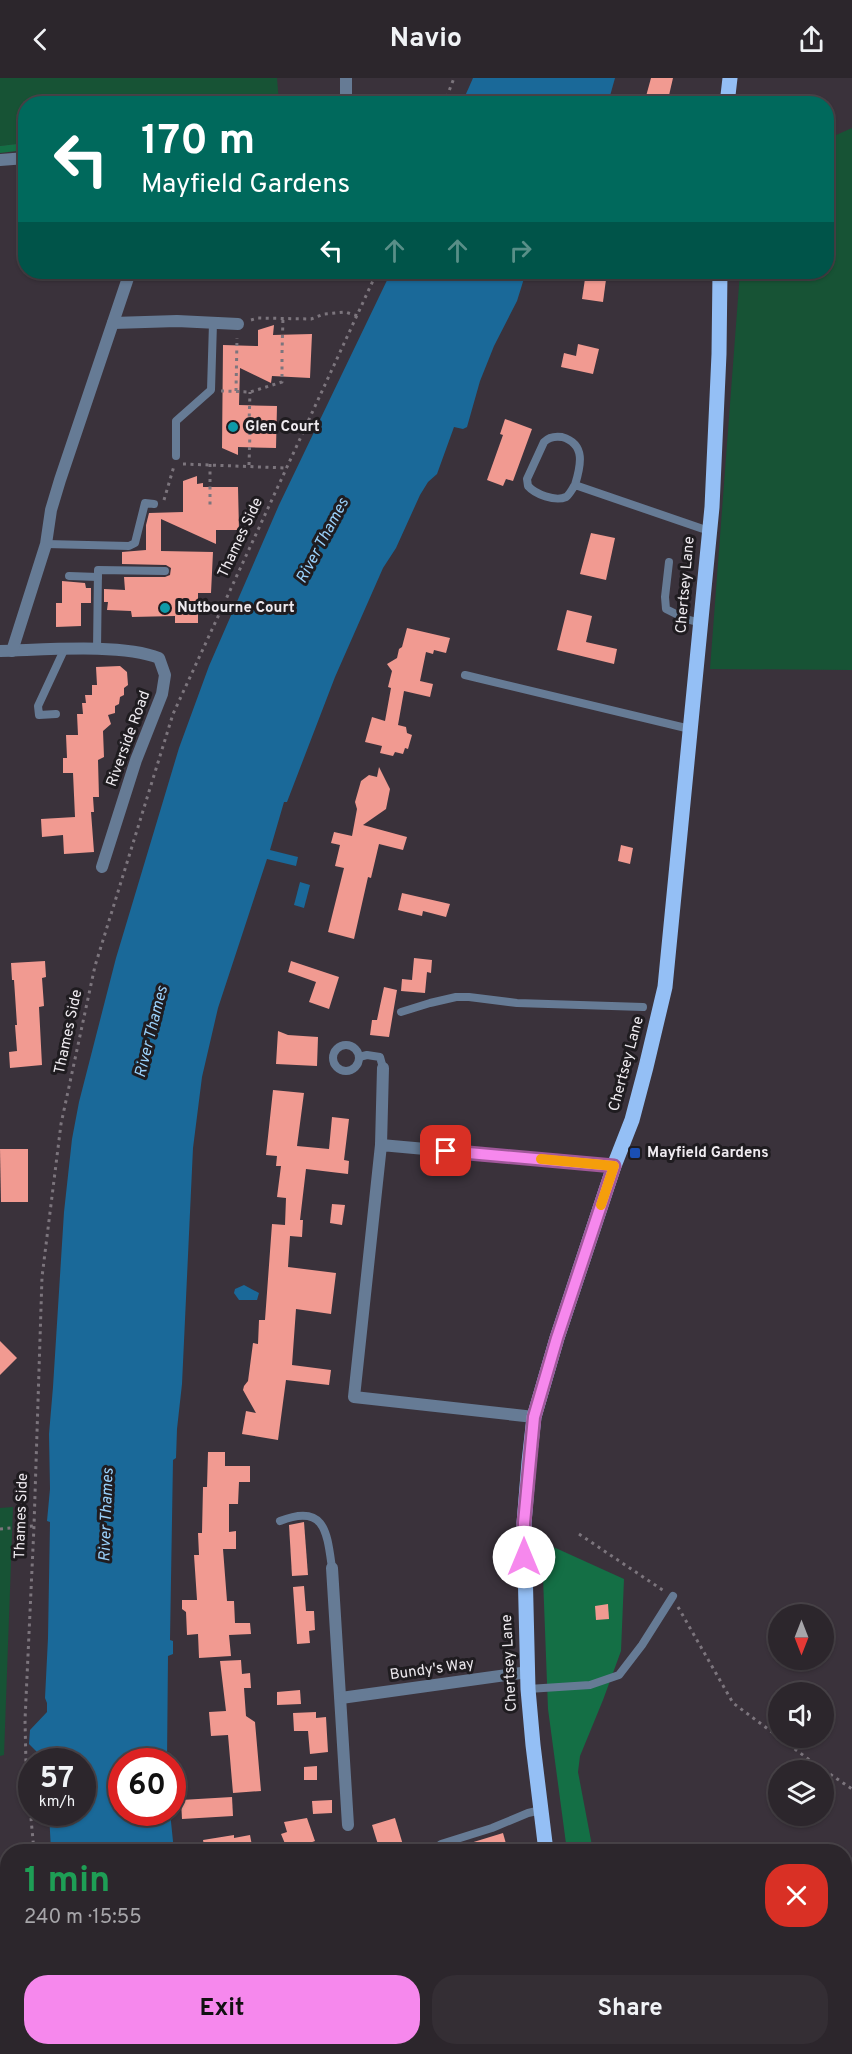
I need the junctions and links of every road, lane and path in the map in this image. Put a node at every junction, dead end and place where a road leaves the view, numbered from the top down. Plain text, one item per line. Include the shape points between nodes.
1 (346, 78) edge
2 (454, 78) edge
3 (730, 78) edge
4 (346, 96) edge
5 (447, 96) edge
6 (728, 96) edge
7 (18, 159) edge
8 (0, 160) edge
9 (128, 279) edge
10 (374, 279) edge
11 (720, 279) edge
12 (358, 316) junction
13 (283, 318) junction
14 (213, 322) junction
15 (113, 323) junction
16 (238, 324) junction
17 (282, 353) dead end
18 (282, 359) dead end
19 (211, 390) junction
20 (236, 391) junction
21 (250, 392) junction
22 (249, 424) dead end
23 (250, 431) dead end
24 (176, 456) dead end
25 (210, 464) junction
26 (249, 465) junction
27 (286, 468) junction
28 (575, 485) junction
29 (154, 504) joint
30 (210, 505) dead end
31 (709, 531) junction
32 (46, 544) junction
33 (669, 562) dead end
34 (165, 571) dead end
35 (69, 576) dead end
36 (98, 577) junction
37 (701, 623) junction
38 (64, 650) junction
39 (97, 650) junction
40 (6, 651) edge
41 (465, 675) dead end
42 (56, 714) dead end
43 (690, 729) junction
44 (102, 867) dead end
45 (643, 1008) dead end
46 (401, 1012) dead end
47 (359, 1057) dead end
48 (384, 1068) joint
49 (381, 1145) junction
50 (614, 1166) junction
51 (534, 1417) junction
52 (280, 1521) dead end
53 (34, 1526) junction
54 (0, 1529) edge
55 (579, 1534) dead end
56 (332, 1568) joint
57 (673, 1596) junction
58 (528, 1672) junction
59 (528, 1689) junction
60 (341, 1698) junction
61 (810, 1760) edge
62 (834, 1777) edge
63 (852, 1789) edge
64 (541, 1810) junction
65 (348, 1825) dead end
66 (33, 1844) edge
67 (441, 1844) dead end
68 (545, 1844) edge

1 - 4 street
2 - 5 path
3 - 6 main road
7 - 8 street
9 - 15 street, Riverside Road
10 - 12 path, Thames Side
11 - 31 main road, Chertsey Lane
12 - 13 path via 345,312 311,319
12 - 27 path, Thames Side
13 - 16 path via 258,318
13 - 17 path
14 - 15 street
14 - 16 street
14 - 19 lane
15 - 32 street, Riverside Road via 60,480
16 - 20 path
18 - 21 path via 282,382
19 - 20 path
19 - 24 lane via 176,421
20 - 21 path
21 - 22 path
23 - 26 path
25 - 26 path
25 - 29 path via 175,464 163,504
25 - 30 path
26 - 27 path
27 - 53 path, Thames Side via 174,714 95,966 61,1124 42,1276
28 - 28 lane via 561,498 532,491 528,486 527,479 547,438 561,437 578,448 580,464
28 - 31 lane
29 - 32 lane via 145,503 135,543 129,546
31 - 37 main road, Chertsey Lane
32 - 40 street, Riverside Road
33 - 37 lane via 666,609
34 - 36 lane via 98,570
35 - 36 lane
36 - 39 lane
37 - 43 main road, Chertsey Lane
38 - 39 street, Riverside Road
38 - 40 street, Riverside Road
38 - 42 lane via 38,706 39,715
39 - 44 street, Riverside Road via 145,652 159,658 165,675 162,694
41 - 43 lane
43 - 50 main road, Chertsey Lane via 665,987 644,1078
45 - 46 lane via 456,997
47 - 48 lane via 380,1057
48 - 49 street
49 - 50 street
49 - 51 street via 354,1397
50 - 51 main road, Chertsey Lane
51 - 58 main road, Chertsey Lane via 524,1523
52 - 56 lane via 306,1516 320,1521
53 - 54 path
53 - 66 path, Thames Side via 25,1720
55 - 57 path
56 - 60 street
57 - 59 lane via 619,1675 590,1684
57 - 61 path via 733,1703
58 - 59 main road, Chertsey Lane
58 - 60 street, Bundy's Way
59 - 64 main road, Chertsey Lane
60 - 65 street
62 - 63 path
64 - 67 lane
64 - 68 main road, Chertsey Lane

